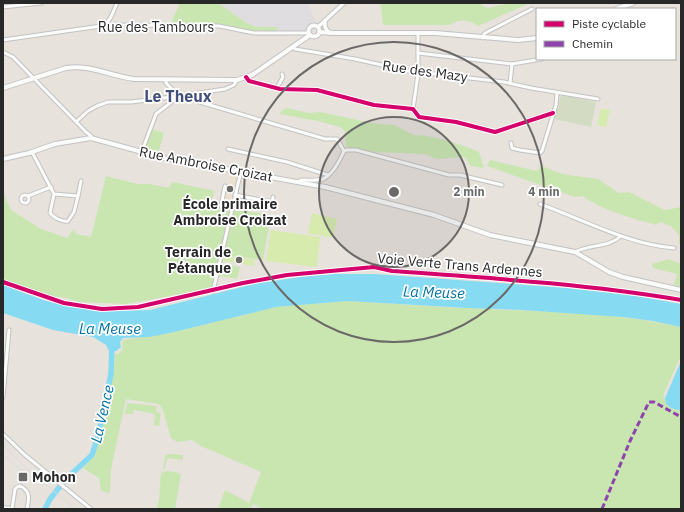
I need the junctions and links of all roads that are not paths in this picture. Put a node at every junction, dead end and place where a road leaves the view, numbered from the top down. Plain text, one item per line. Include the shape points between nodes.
1 (41, 3) edge
2 (117, 3) edge
3 (633, 3) edge
4 (342, 4) edge
5 (3, 7) edge
6 (619, 8) edge
7 (532, 9) dead end
8 (111, 17) junction
9 (325, 22) junction
10 (105, 25) junction
11 (113, 25) junction
12 (319, 30) junction
13 (329, 33) junction
14 (418, 33) junction
15 (309, 34) junction
16 (483, 38) junction
17 (536, 38) edge
18 (3, 40) edge
19 (293, 47) junction
20 (3, 52) edge
21 (418, 52) junction
22 (536, 60) edge
23 (512, 64) junction
24 (418, 72) junction
25 (282, 74) dead end
26 (33, 78) junction
27 (246, 78) junction
28 (166, 80) junction
29 (237, 80) junction
30 (510, 83) junction
31 (3, 88) edge
32 (277, 88) junction
33 (558, 93) junction
34 (179, 96) junction
35 (598, 99) dead end
36 (413, 109) junction
37 (553, 113) junction
38 (76, 122) junction
39 (91, 138) junction
40 (511, 143) dead end
41 (228, 149) dead end
42 (142, 151) junction
43 (344, 151) junction
44 (32, 152) junction
45 (3, 159) edge
46 (241, 171) junction
47 (328, 175) junction
48 (81, 181) dead end
49 (298, 182) junction
50 (502, 185) dead end
51 (225, 186) dead end
52 (51, 187) junction
53 (54, 194) junction
54 (235, 195) junction
55 (28, 196) dead end
56 (78, 196) junction
57 (273, 197) dead end
58 (272, 202) junction
59 (540, 204) dead end
60 (271, 207) dead end
61 (231, 209) junction
62 (621, 236) junction
63 (674, 248) dead end
64 (575, 252) junction
65 (681, 290) edge
66 (213, 291) dead end
67 (9, 330) dead end
68 (3, 397) edge
69 (3, 434) edge
70 (3, 508) edge
71 (12, 509) edge
72 (27, 509) edge
73 (91, 509) edge

1 - 5 street
2 - 8 street
3 - 6 main road
4 - 9 street
7 - 16 street via 487,32
8 - 10 street
8 - 11 street
9 - 12 street
9 - 13 street
10 - 11 street, Rue des Tambours
10 - 18 street, Rue des Tambours
11 - 15 street, Rue des Tambours via 219,26 254,33
12 - 13 main road
12 - 15 main road via 315,36
12 - 15 main road via 315,25 311,25
13 - 14 main road
14 - 16 main road
14 - 21 street
15 - 19 main road
16 - 17 main road
19 - 24 street, Rue des Mazy
19 - 27 main road
20 - 26 street via 13,57
21 - 23 street
21 - 24 street
22 - 23 street
23 - 30 street
24 - 30 street, Rue des Mazy
24 - 36 street
25 - 32 street
26 - 28 main road via 74,66 124,78
26 - 31 main road
26 - 38 street
27 - 29 main road
27 - 32 street
28 - 29 main road
28 - 34 street
29 - 34 street via 234,85 225,89
30 - 33 street, Rue des Mazy
32 - 36 street via 317,90 374,105
33 - 35 street, Rue des Mazy
33 - 37 street
34 - 38 street via 108,102 88,111
34 - 42 street via 156,114
34 - 43 street via 325,139 337,139
36 - 37 street via 419,117 456,122 495,132
37 - 40 street via 542,152 516,150 512,148
38 - 39 street
39 - 42 main road, Rue Ambroise Croizat
39 - 44 main road via 55,144
41 - 47 street via 287,162
42 - 46 main road, Rue Ambroise Croizat via 164,158
43 - 47 street
43 - 50 street via 356,150 449,175 460,174
44 - 45 main road
44 - 52 street
46 - 49 main road, Rue Ambroise Croizat
46 - 54 street
47 - 49 street via 323,179
48 - 56 street
49 - 64 main road, Rue Ambroise Croizat via 434,215 490,234
51 - 61 street via 221,206
52 - 53 street
52 - 55 street
53 - 56 street
53 - 56 street via 50,213 64,222 68,221 74,212
54 - 58 street
54 - 61 street
57 - 58 street
58 - 60 street
59 - 62 street
61 - 66 street
62 - 63 street via 655,246
62 - 64 street via 605,245
64 - 65 main road, Rue Ambroise Croizat via 623,278
67 - 68 street
69 - 73 street
70 - 71 main road
71 - 72 street via 15,489 20,486 26,489 28,494

